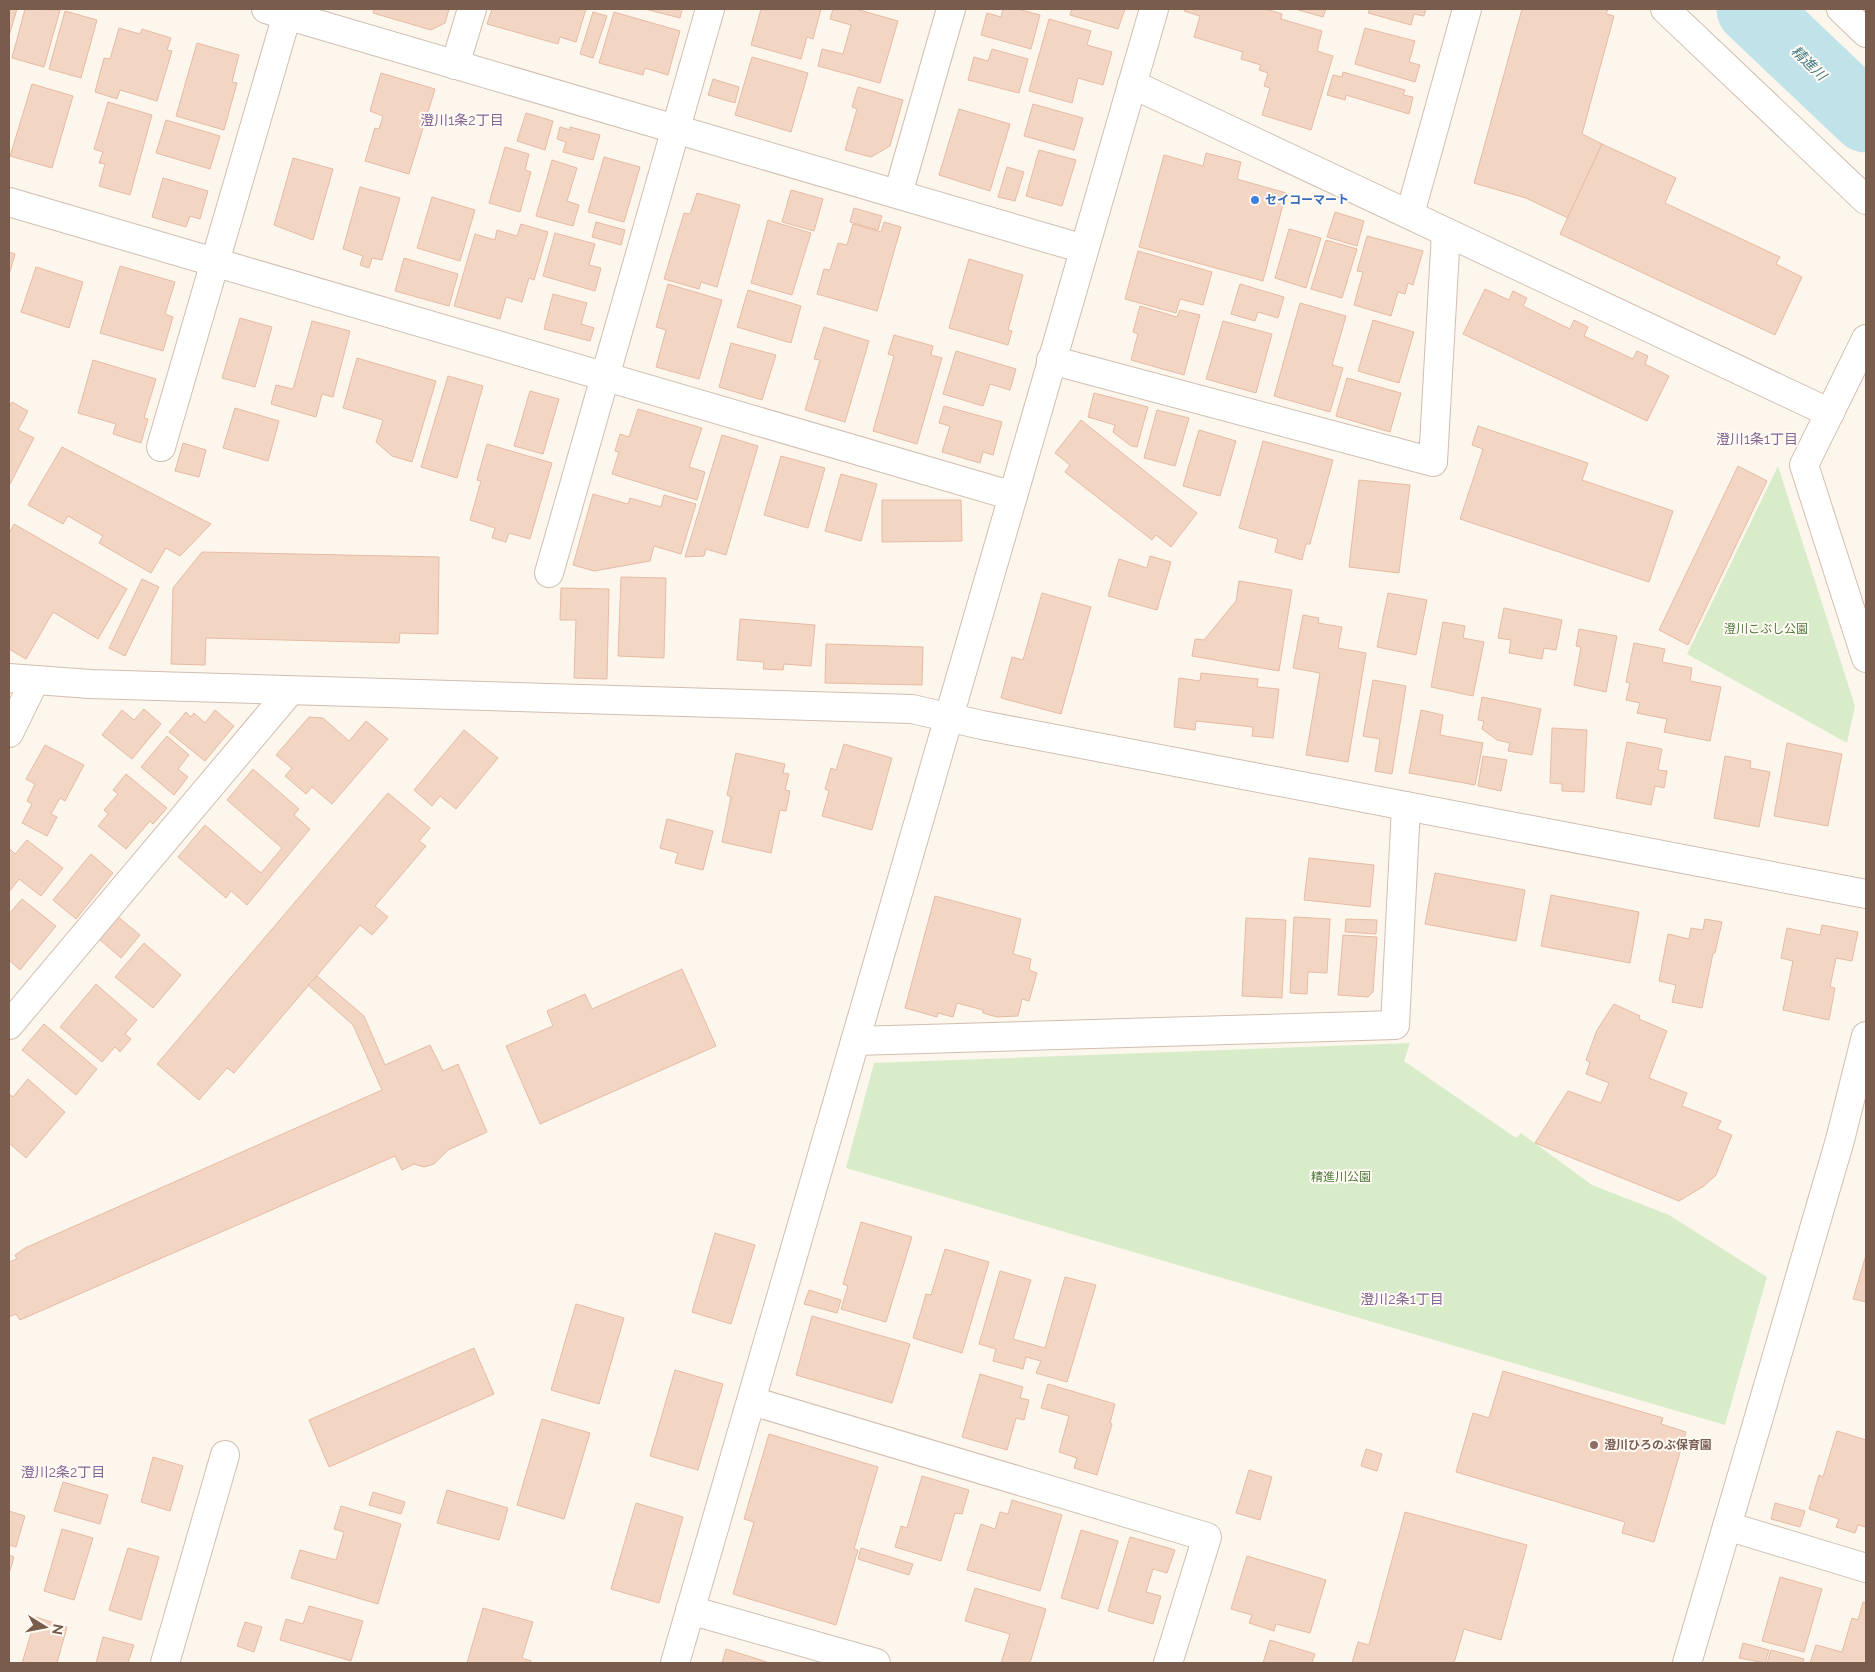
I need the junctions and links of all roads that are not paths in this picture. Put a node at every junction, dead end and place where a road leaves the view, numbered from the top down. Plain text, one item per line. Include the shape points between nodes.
1 (472, 9) edge
2 (710, 9) edge
3 (951, 9) edge
4 (1154, 9) edge
5 (1467, 9) edge
6 (1665, 9) edge
7 (1841, 9) edge
8 (276, 12) edge
9 (1866, 33) edge
10 (455, 65) junction
11 (1132, 84) junction
12 (676, 129) junction
13 (898, 194) junction
14 (1866, 200) edge
15 (9, 202) edge
16 (1410, 214) junction
17 (1446, 232) junction
18 (1084, 249) junction
19 (216, 262) junction
20 (1866, 339) edge
21 (1052, 360) junction
22 (606, 376) junction
23 (1830, 413) junction
24 (161, 447) dead end
25 (1013, 496) junction
26 (549, 573) dead end
27 (1866, 658) edge
28 (22, 679) edge
29 (290, 691) junction
30 (949, 717) junction
31 (9, 734) edge
32 (1406, 806) junction
33 (1866, 894) edge
34 (9, 1025) edge
35 (1866, 1036) edge
36 (855, 1041) junction
37 (1866, 1129) edge
38 (1840, 1140) junction
39 (752, 1401) junction
40 (225, 1456) dead end
41 (1728, 1526) junction
42 (1866, 1568) edge
43 (690, 1610) junction
44 (165, 1663) edge
45 (675, 1663) edge
46 (876, 1663) edge
47 (1168, 1663) edge
48 (1688, 1663) edge

1 - 10 street
2 - 12 street
3 - 13 street
4 - 11 street
5 - 16 street
6 - 14 street
7 - 9 street
8 - 10 street
8 - 19 street
10 - 12 street
11 - 16 street
11 - 18 street
12 - 13 street
12 - 22 street
13 - 18 street
15 - 19 street
16 - 17 street
17 - 21 street via 1433,462
17 - 23 street
18 - 21 street
19 - 22 street
19 - 24 street
20 - 23 street
21 - 25 street
22 - 25 street
22 - 26 street
23 - 27 street via 1804,465
25 - 30 street
28 - 29 street
28 - 31 street
29 - 30 street via 912,709
29 - 34 street
30 - 32 street
30 - 36 street
32 - 33 street
32 - 36 street via 1395,1025
35 - 38 street
36 - 39 street
37 - 38 street
38 - 41 street
39 - 43 street
39 - 47 street via 1207,1537
40 - 44 street
41 - 42 street
41 - 48 street
43 - 45 street
43 - 46 street

